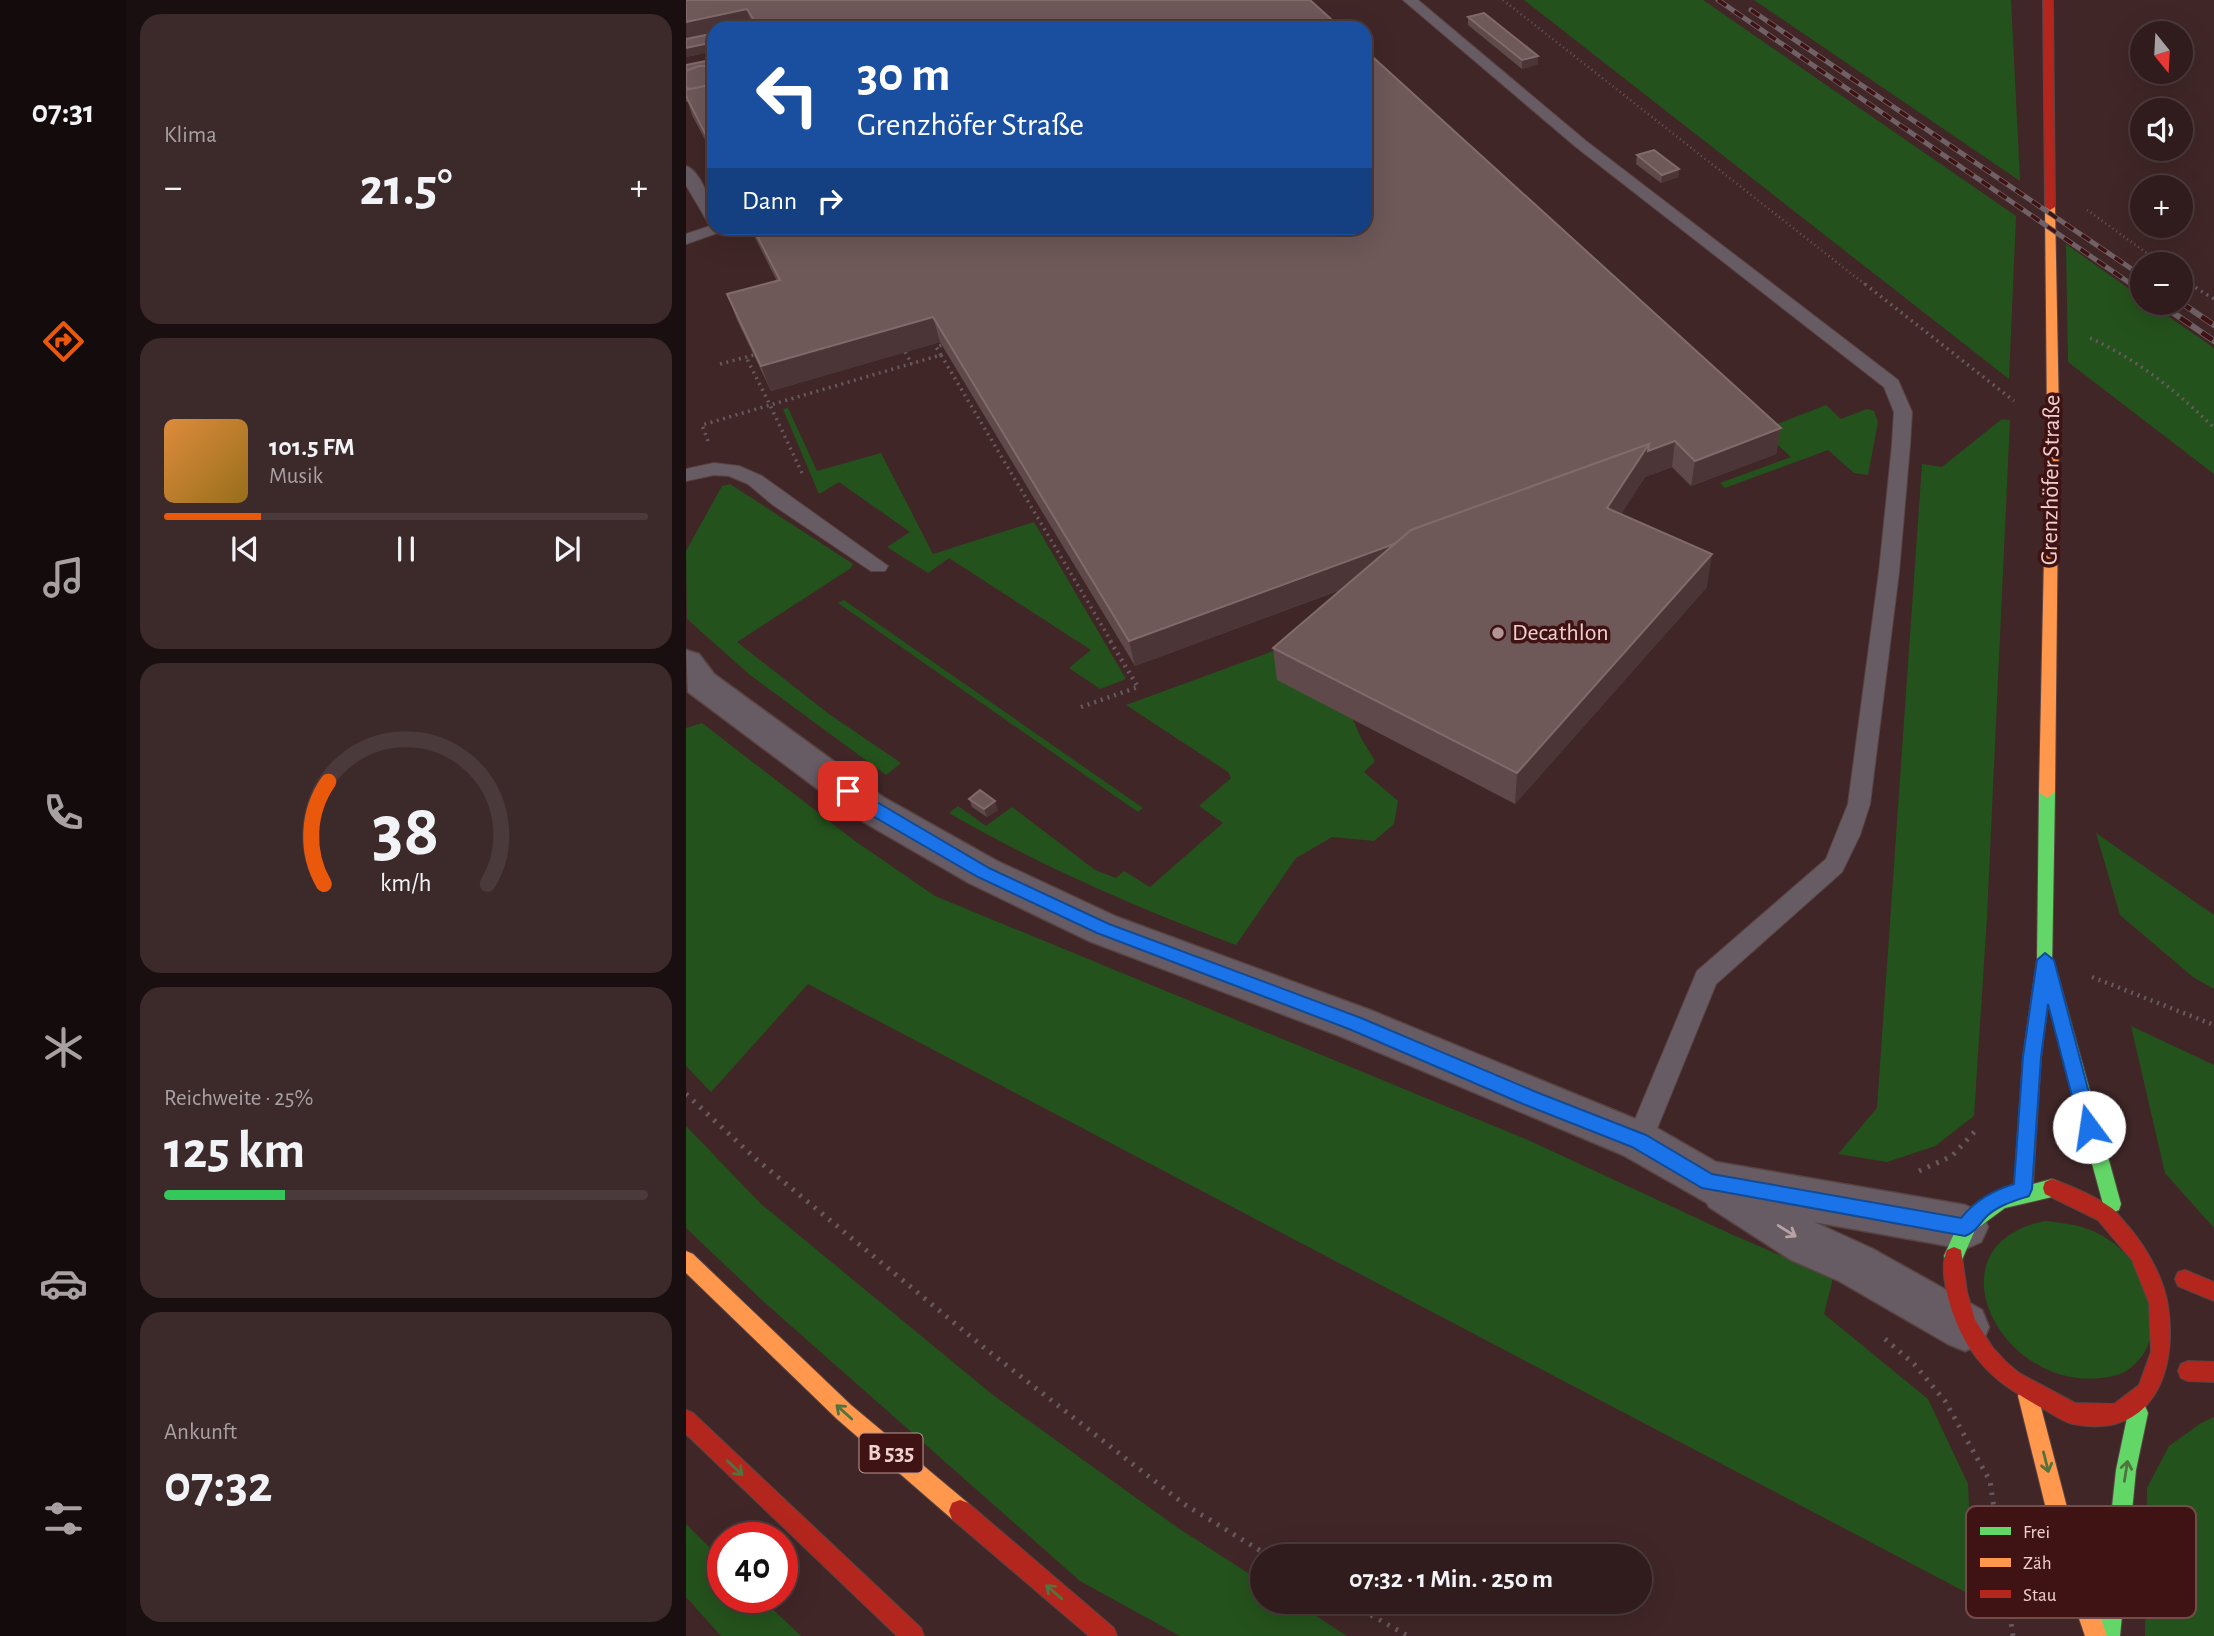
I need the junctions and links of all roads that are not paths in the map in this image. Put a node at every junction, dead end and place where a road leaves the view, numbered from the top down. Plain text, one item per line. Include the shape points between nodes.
1 (1410, 0) edge
2 (2048, 0) edge
3 (686, 171) edge
4 (707, 209) edge
5 (707, 233) edge
6 (686, 239) edge
7 (686, 475) edge
8 (878, 566) dead end
9 (686, 663) edge
10 (2045, 960) junction
11 (1639, 1141) junction
12 (1708, 1182) junction
13 (2023, 1189) junction
14 (2112, 1204) junction
15 (2132, 1217) dead end
16 (1965, 1227) junction
17 (686, 1259) edge
18 (2214, 1292) edge
19 (2192, 1300) dead end
20 (1965, 1327) junction
21 (2194, 1352) dead end
22 (2188, 1371) junction
23 (2214, 1372) edge
24 (2174, 1387) dead end
25 (2028, 1396) junction
26 (2158, 1402) dead end
27 (2138, 1413) junction
28 (686, 1420) edge
29 (2056, 1506) edge
30 (2122, 1506) edge
31 (2090, 1618) edge
32 (2111, 1618) edge
33 (913, 1636) edge
34 (1106, 1636) edge
35 (2096, 1636) edge
36 (2109, 1636) edge

1 - 11 lane via 1581,144 1892,384 1903,412 1889,572 1859,804 1849,835 1834,865 1706,978
2 - 10 main road, Grenzhöfer Straße via 2053,417
3 - 4 lane
5 - 6 lane
7 - 8 lane via 732,470 755,480
9 - 11 street via 701,683 869,807 983,872 1103,929 1355,1023
10 - 13 main road, Grenzhöfer Straße via 2032,1057
10 - 14 main road, Grenzhöfer Straße
11 - 12 street
12 - 16 street
12 -> 20 street via 1808,1244 1856,1265
13 - 14 main road via 2082,1193
13 - 16 main road via 1990,1203
14 - 15 main road
16 - 20 main road via 1953,1257 1953,1291
34 -> 17 main road, B 535 via 844,1412
18 - 19 main road via 2182,1274
20 - 25 main road via 1986,1360
21 - 22 main road
22 - 23 main road
22 - 24 main road
25 - 27 main road via 2056,1409 2099,1418
25 -> 29 main road
26 - 27 main road
30 -> 27 main road
28 -> 33 main road
31 -> 35 main road
36 -> 32 main road

